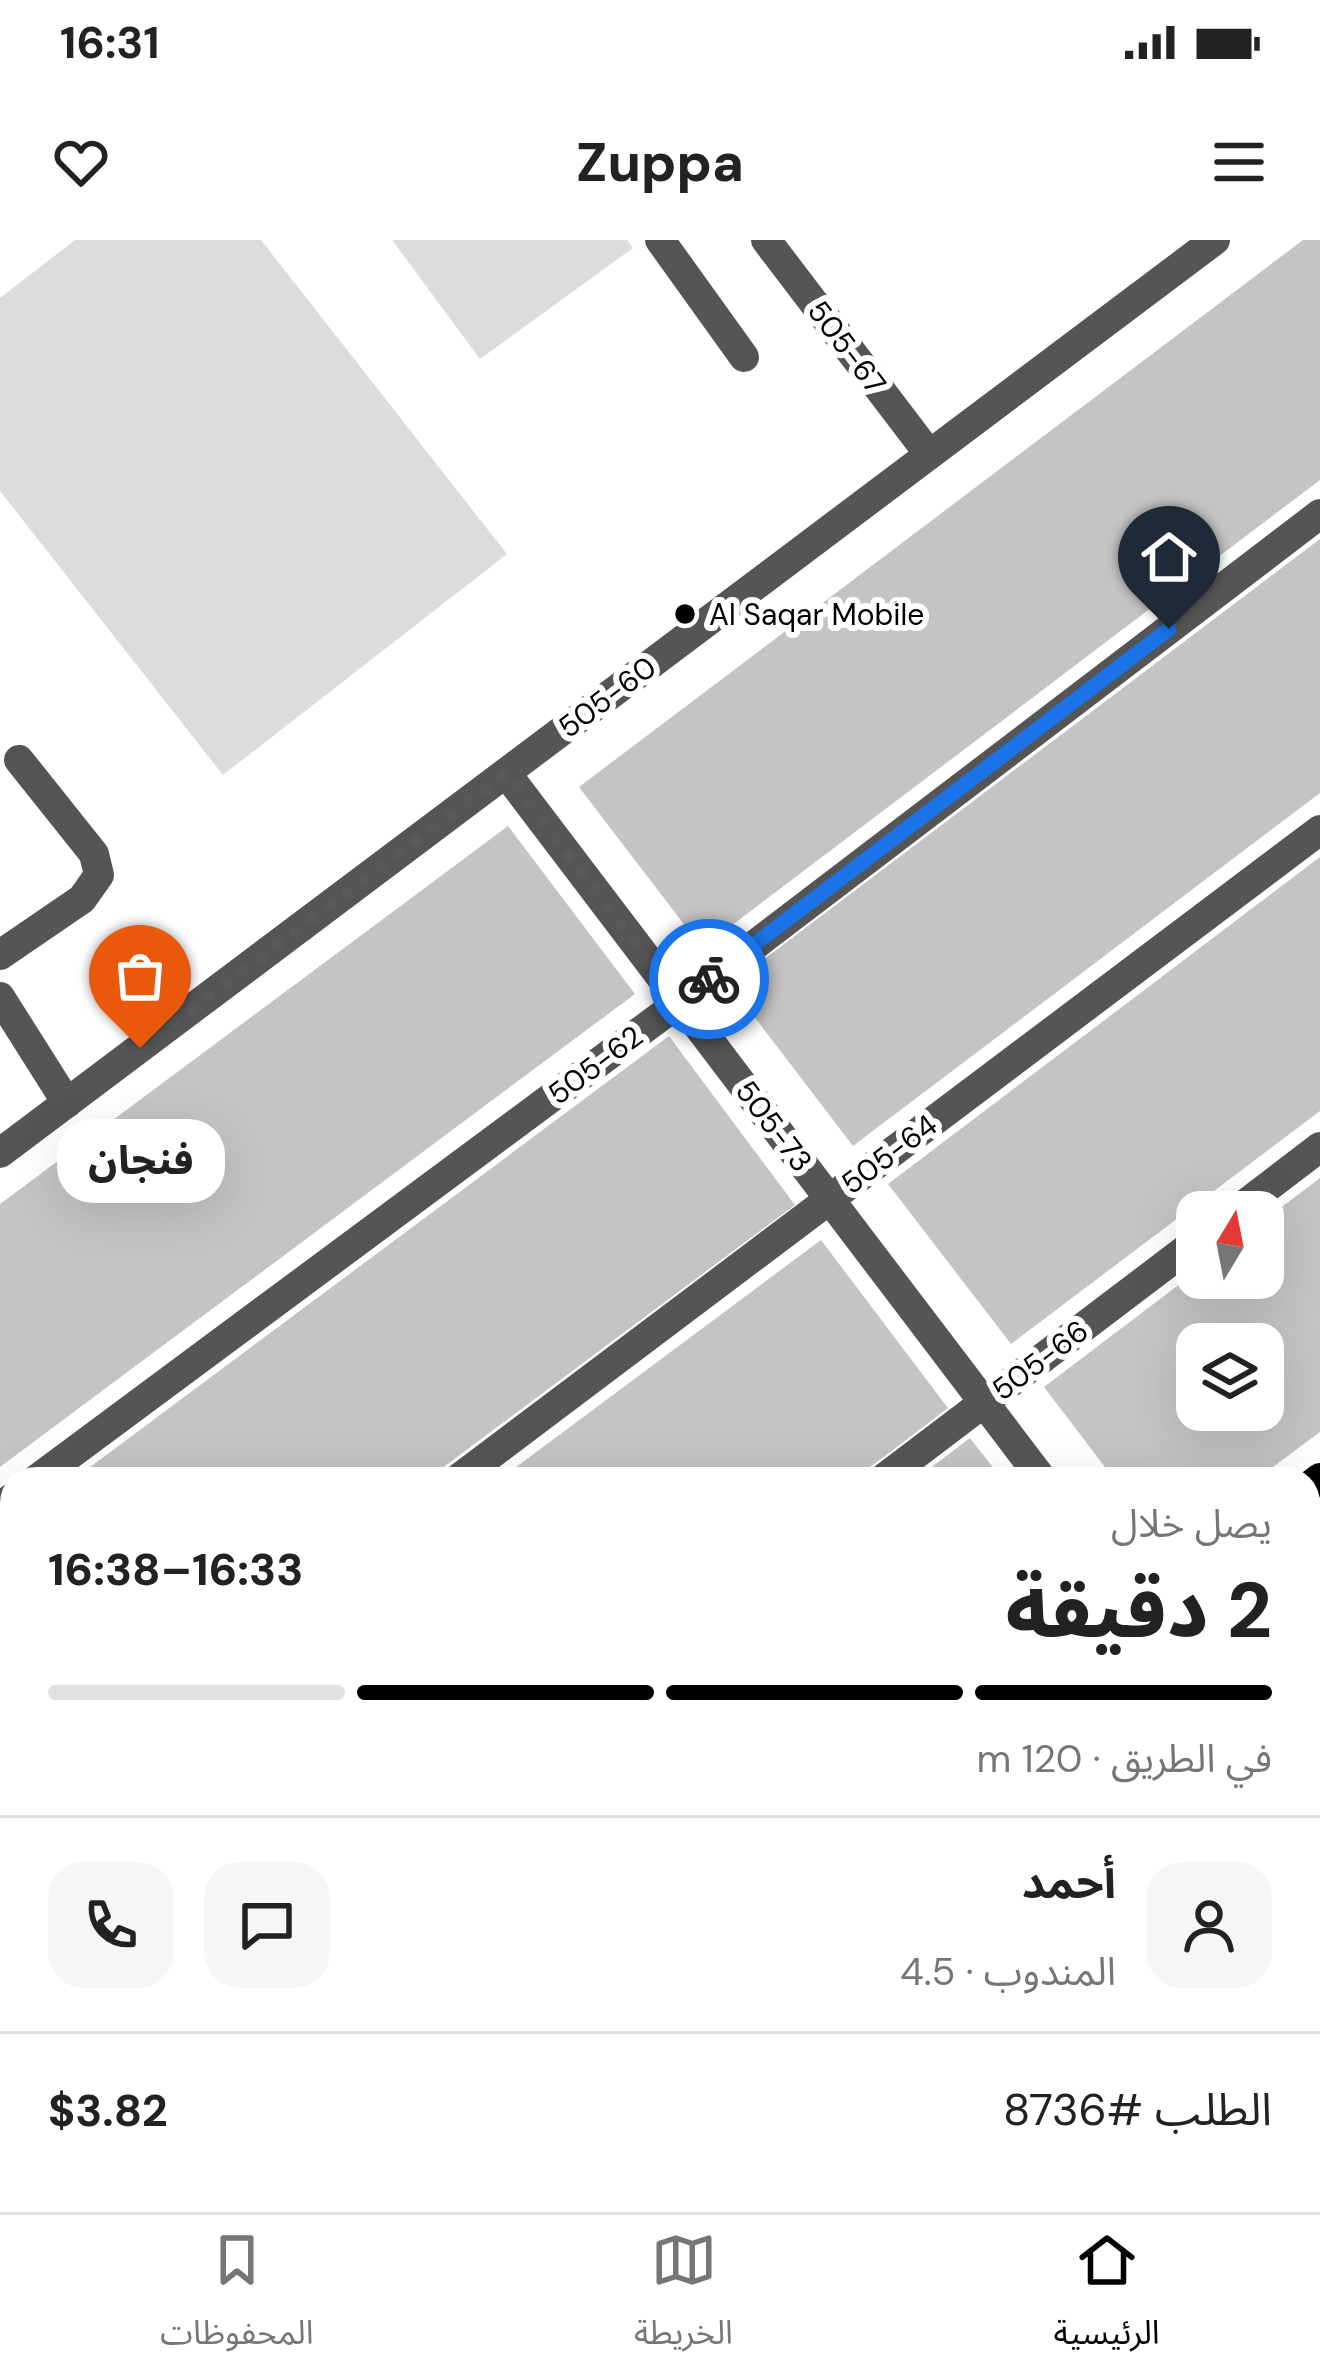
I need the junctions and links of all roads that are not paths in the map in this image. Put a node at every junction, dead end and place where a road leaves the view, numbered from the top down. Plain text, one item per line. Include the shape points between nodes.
1 (766, 240) edge
2 (1215, 240) edge
3 (677, 246) edge
4 (744, 357) dead end
5 (929, 454) junction
6 (1320, 514) edge
7 (19, 760) dead end
8 (506, 773) junction
9 (1320, 830) edge
10 (0, 956) edge
11 (0, 998) edge
12 (680, 1002) junction
13 (68, 1103) junction
14 (1320, 1148) edge
15 (0, 1154) edge
16 (1263, 1191) edge
17 (829, 1198) junction
18 (1176, 1256) edge
19 (984, 1402) junction
20 (54, 1467) edge
21 (474, 1467) edge
22 (899, 1467) edge
23 (1033, 1467) edge

1 - 5 street, 505-67
2 - 5 street, 505-60
3 - 4 street
5 - 8 street, 505-60
6 - 12 street, 505-62
7 - 10 street via 94,854 98,874 82,899
8 - 12 street, 505-73
8 - 13 street, 505-60
9 - 17 street, 505-64
11 - 13 street
12 - 17 street, 505-73
12 - 20 street, 505-62
13 - 15 street, 505-60
14 - 16 street
17 - 19 street, 505-73
17 - 21 street, 505-64
18 - 19 street, 505-66
19 - 22 street, 505-66
19 - 23 street, 505-73

